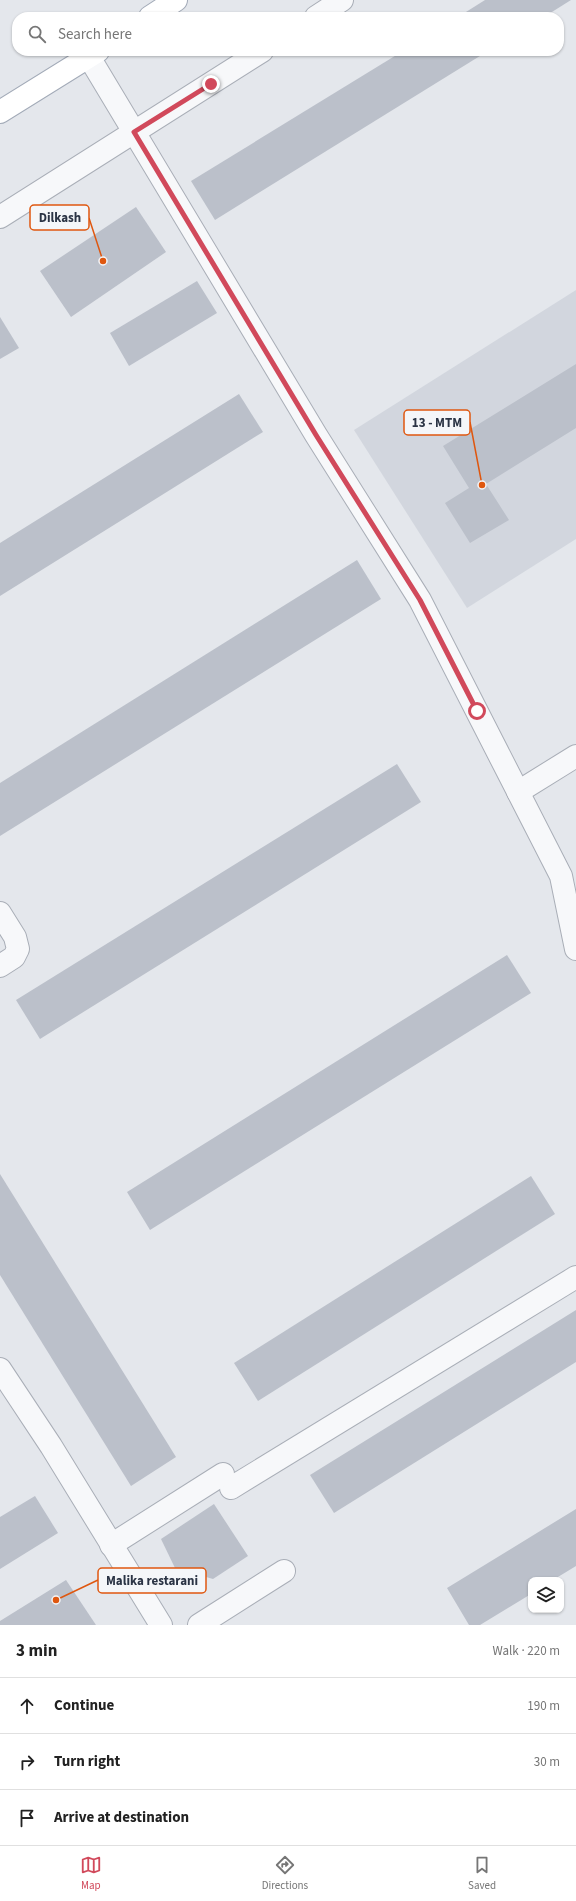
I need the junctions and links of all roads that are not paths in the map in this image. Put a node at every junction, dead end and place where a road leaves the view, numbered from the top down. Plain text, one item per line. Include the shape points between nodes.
1 (176, 0) edge
2 (342, 0) edge
3 (158, 12) edge
4 (324, 12) edge
5 (90, 56) edge
6 (94, 56) edge
7 (254, 56) edge
8 (0, 112) edge
9 (134, 132) junction
10 (0, 217) edge
11 (576, 756) edge
12 (518, 792) junction
13 (0, 913) edge
14 (576, 949) edge
15 (0, 966) edge
16 (576, 1277) edge
17 (0, 1369) edge
18 (112, 1545) junction
19 (284, 1571) dead end
20 (161, 1625) edge
21 (199, 1625) edge

1 - 3 main road
2 - 4 street
5 - 8 main road
6 - 9 street
7 - 9 street
9 - 10 street
9 - 12 street via 316,435 420,600
11 - 12 street
12 - 14 street via 561,876
13 - 15 street via 15,937 18,949 14,957
16 - 18 street via 227,1481
17 - 18 street
18 - 20 street
19 - 21 street

